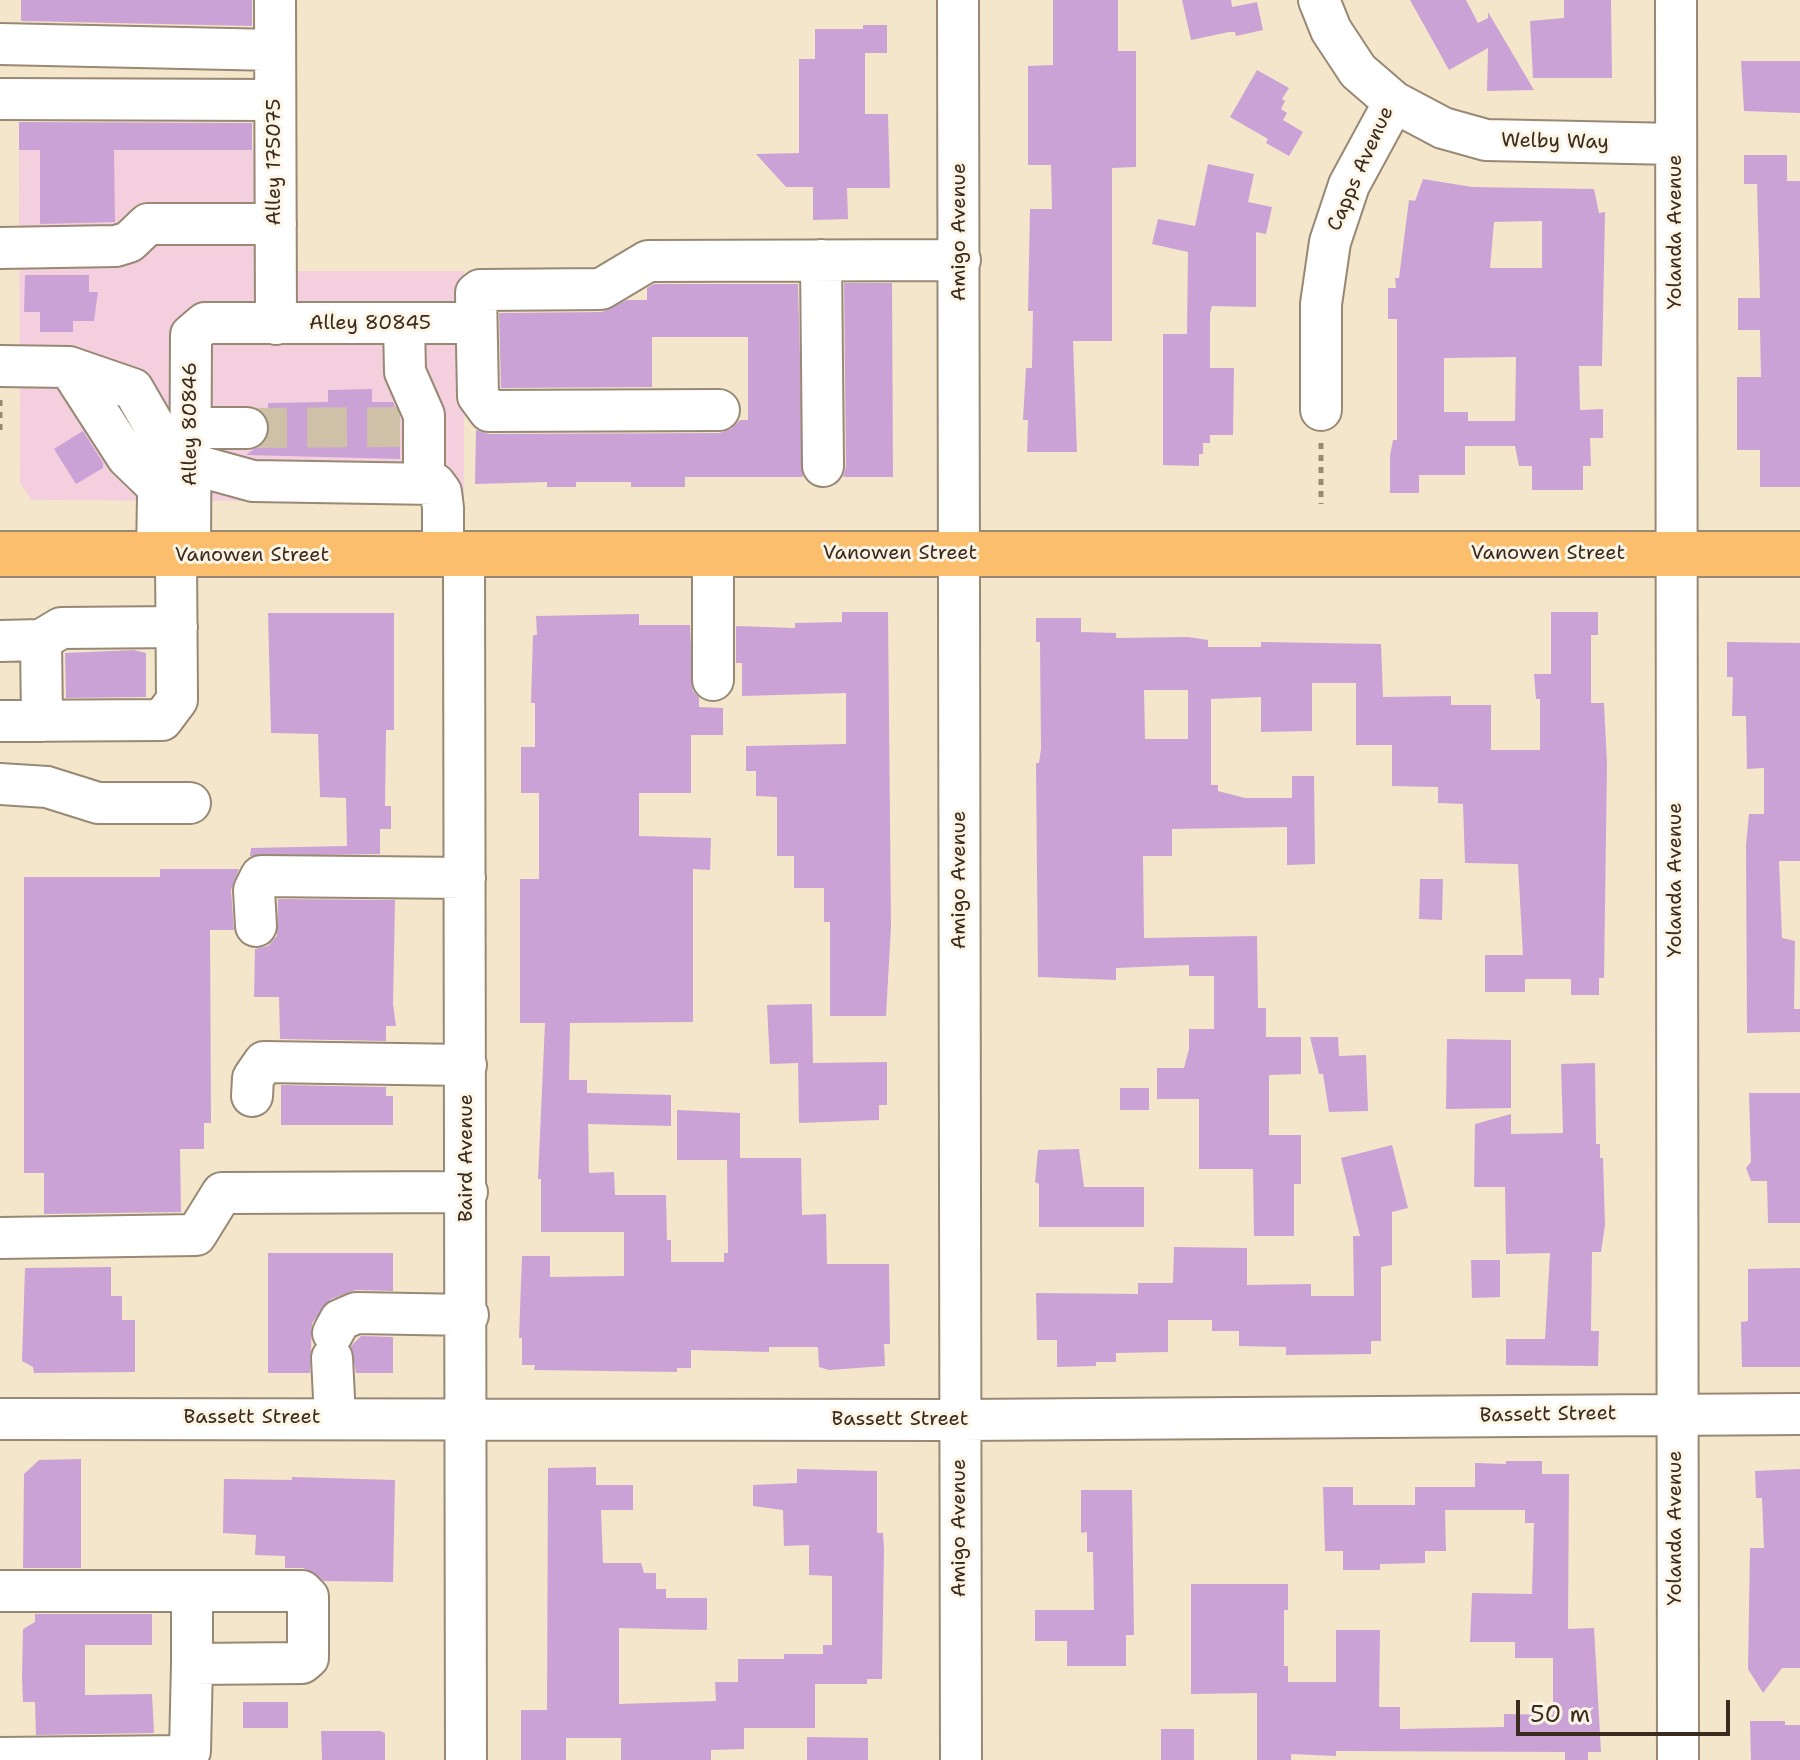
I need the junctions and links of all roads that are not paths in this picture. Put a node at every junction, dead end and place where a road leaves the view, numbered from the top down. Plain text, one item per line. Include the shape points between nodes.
1 (275, 0) edge
2 (958, 0) edge
3 (1319, 0) edge
4 (1676, 0) edge
5 (0, 44) edge
6 (275, 50) junction
7 (0, 99) edge
8 (275, 100) junction
9 (1394, 102) junction
10 (1676, 144) junction
11 (276, 224) junction
12 (0, 248) edge
13 (821, 260) junction
14 (960, 260) junction
15 (470, 323) junction
16 (276, 324) junction
17 (404, 324) junction
18 (0, 366) edge
19 (719, 410) dead end
20 (1321, 410) road end
21 (247, 428) tunnel mouth
22 (191, 446) junction
23 (823, 466) dead end
24 (424, 482) junction
25 (0, 554) edge
26 (960, 554) junction
27 (1676, 554) junction
28 (1800, 554) edge
29 (175, 555) junction
30 (713, 555) junction
31 (454, 556) junction
32 (177, 627) junction
33 (41, 640) junction
34 (0, 641) edge
35 (713, 680) dead end
36 (0, 721) edge
37 (42, 721) junction
38 (0, 784) edge
39 (190, 803) dead end
40 (465, 878) junction
41 (256, 926) dead end
42 (466, 1065) junction
43 (252, 1096) dead end
44 (467, 1192) junction
45 (0, 1238) edge
46 (468, 1315) junction
47 (1676, 1413) junction
48 (1800, 1414) edge
49 (335, 1418) junction
50 (0, 1419) edge
51 (468, 1419) junction
52 (961, 1420) junction
53 (0, 1591) edge
54 (192, 1591) junction
55 (192, 1664) junction
56 (0, 1758) edge
57 (466, 1760) edge
58 (961, 1760) edge
59 (1678, 1760) edge

1 - 6 street, Alley 175075
2 - 14 street, Amigo Avenue
3 - 9 street, Capps Avenue via 1358,71
4 - 10 street, Yolanda Avenue
5 - 6 street
6 - 8 street, Alley 175075
7 - 8 street
8 - 11 street, Alley 175075
9 - 10 street, Welby Way via 1443,128 1486,140
9 - 20 street, Capps Avenue via 1349,185 1330,242 1321,304
10 - 27 street, Yolanda Avenue
11 - 12 street via 148,224 129,242 116,246
11 - 16 street, Alley 175075
13 - 14 street
13 - 15 street via 648,261 601,289 480,290
13 - 23 street
14 - 26 street, Amigo Avenue
15 - 17 street, Alley 80845
15 - 19 street via 478,396 489,411
16 - 17 street, Alley 80845
16 - 22 street, Alley 80846 via 205,323 191,335
17 - 24 street via 405,372 424,415 412,427
18 - 29 street via 69,367 127,457 157,486
21 - 22 street
22 - 24 street via 253,481
22 - 29 street, Alley 80846
24 - 31 street, Baird Avenue via 441,492
25 - 29 main road, Vanowen Street
26 - 27 main road, Vanowen Street
26 - 30 main road, Vanowen Street
26 - 52 street, Amigo Avenue
27 - 28 main road, Vanowen Street
27 - 47 street, Yolanda Avenue
29 - 31 main road, Vanowen Street
29 - 32 street
30 - 31 main road, Vanowen Street
30 - 35 street
31 - 40 street, Baird Avenue
32 - 33 street via 61,628
32 - 37 street via 177,700 162,720
33 - 34 street
33 - 37 street
36 - 37 street
38 - 39 street via 47,787 98,803
40 - 41 street via 261,876 254,890
40 - 42 street, Baird Avenue
42 - 43 street via 264,1062 253,1078
42 - 44 street, Baird Avenue
44 - 45 street via 222,1193 196,1235
44 - 46 street, Baird Avenue
46 - 49 street via 356,1313 340,1320 332,1345
46 - 51 street, Baird Avenue
47 - 48 street, Bassett Street
47 - 52 street, Bassett Street
47 - 59 street, Yolanda Avenue
49 - 50 street, Bassett Street
49 - 51 street, Bassett Street
51 - 52 street, Bassett Street
51 - 57 street, Baird Avenue
52 - 58 street, Amigo Avenue
53 - 54 street
54 - 55 street
54 - 55 street via 302,1591 308,1597 308,1658 302,1663
55 - 56 street via 190,1751 182,1756

